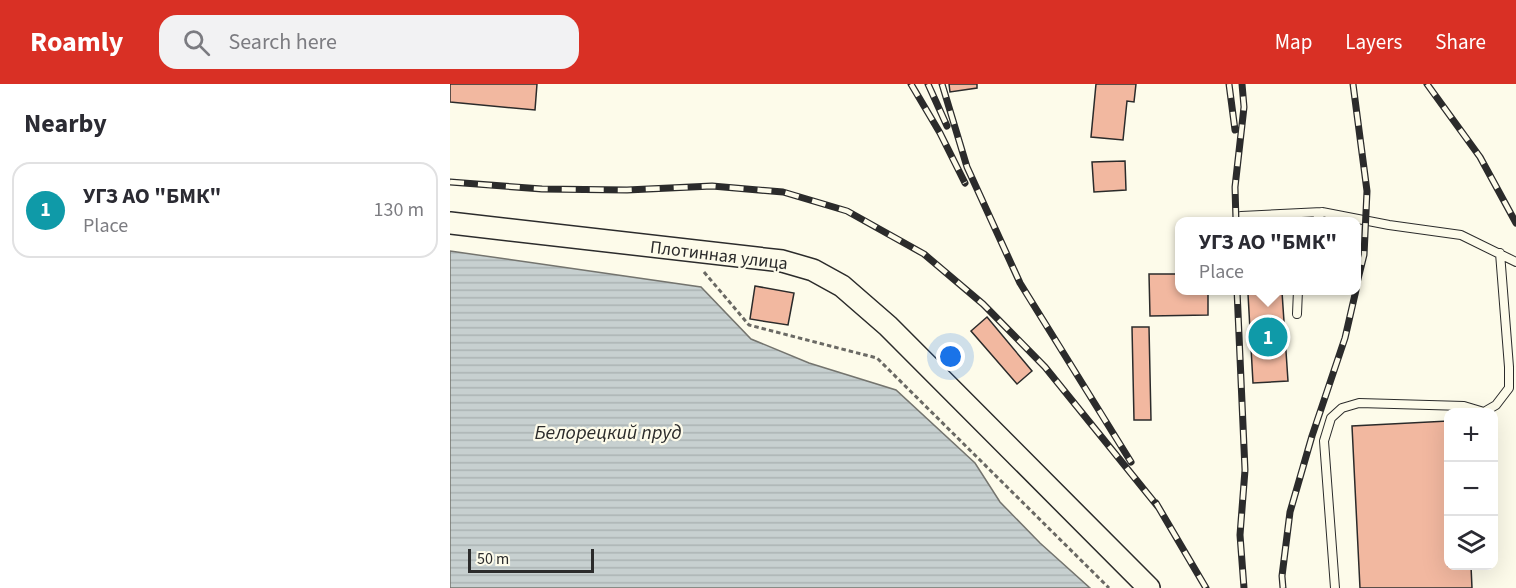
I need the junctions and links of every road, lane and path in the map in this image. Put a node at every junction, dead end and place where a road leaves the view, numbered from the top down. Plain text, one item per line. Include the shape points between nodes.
1 (1322, 212) junction
2 (1241, 216) dead end
3 (1318, 217) edge
4 (1348, 217) edge
5 (1361, 220) edge
6 (450, 224) edge
7 (1500, 253) junction
8 (1516, 262) edge
9 (705, 272) dead end
10 (1298, 295) edge
11 (1297, 314) dead end
12 (1471, 408) edge
13 (1491, 408) edge
14 (1109, 588) edge
15 (1149, 588) edge
16 (1335, 588) edge

1 - 2 lane
1 - 3 lane
1 - 4 lane
5 - 7 lane via 1461,235
6 - 15 street, Плотинная улица via 782,261 813,270 842,286 888,326
7 - 8 lane
7 - 13 lane via 1509,388
9 - 14 path via 748,325 877,358
10 - 11 lane
12 - 16 lane via 1359,403 1342,408 1331,418 1324,441

